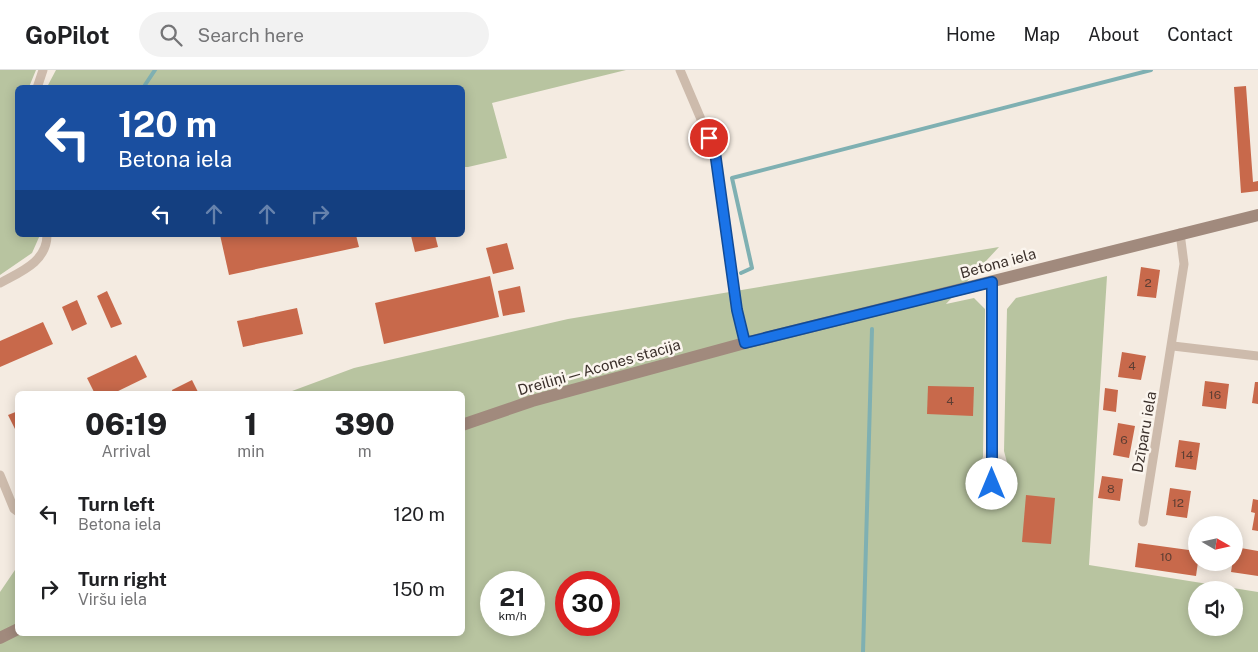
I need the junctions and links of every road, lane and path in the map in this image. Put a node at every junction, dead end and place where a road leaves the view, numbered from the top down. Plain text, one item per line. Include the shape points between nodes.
1 (43, 70) edge
2 (680, 70) edge
3 (38, 85) edge
4 (1258, 214) edge
5 (1180, 234) junction
6 (47, 237) edge
7 (992, 282) junction
8 (0, 283) edge
9 (745, 343) junction
10 (1173, 346) junction
11 (1258, 356) edge
12 (465, 424) edge
13 (0, 475) edge
14 (992, 484) dead end
15 (15, 510) edge
16 (1143, 522) dead end
17 (15, 630) edge
18 (0, 638) edge

1 - 3 street
2 - 9 street via 715,152 737,310
4 - 5 main road, Betona iela
5 - 7 main road, Betona iela
5 - 10 street, Dzīparu iela via 1184,264
6 - 8 street via 43,253 33,264
7 - 9 main road, Betona iela
7 - 14 street
9 - 12 main road, Dreiliņi — Acones stacija via 532,401
10 - 11 street
10 - 16 street, Dzīparu iela
13 - 15 street
17 - 18 main road

